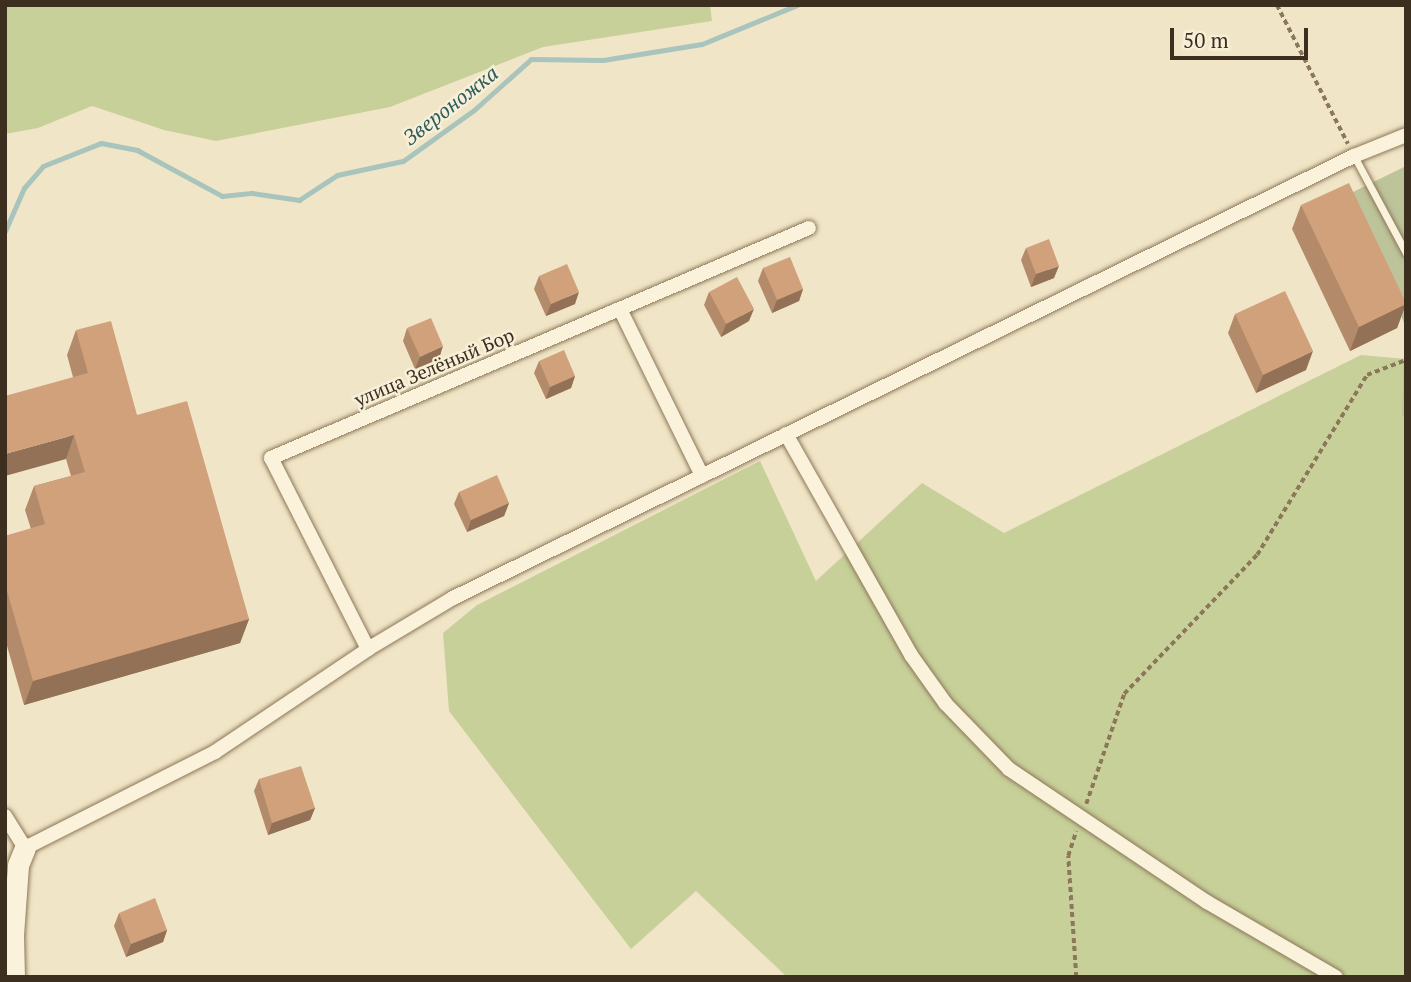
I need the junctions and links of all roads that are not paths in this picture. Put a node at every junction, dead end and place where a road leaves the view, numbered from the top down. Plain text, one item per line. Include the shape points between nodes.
1 (1406, 135) edge
2 (1354, 156) junction
3 (809, 228) dead end
4 (1406, 253) edge
5 (620, 309) junction
6 (786, 435) junction
7 (702, 476) junction
8 (368, 649) junction
9 (5, 816) edge
10 (25, 848) junction
11 (11, 886) edge
12 (14, 977) edge
13 (1336, 977) edge

1 - 2 street
2 - 4 lane
2 - 6 street
3 - 5 street, улица Зелёный Бор
5 - 7 street
5 - 8 street, улица Зелёный Бор via 271,458
6 - 7 street
6 - 13 street via 911,655 946,704 1009,769 1207,902
7 - 8 street via 453,598
8 - 10 street via 215,752
9 - 10 street
10 - 11 street
11 - 12 street

